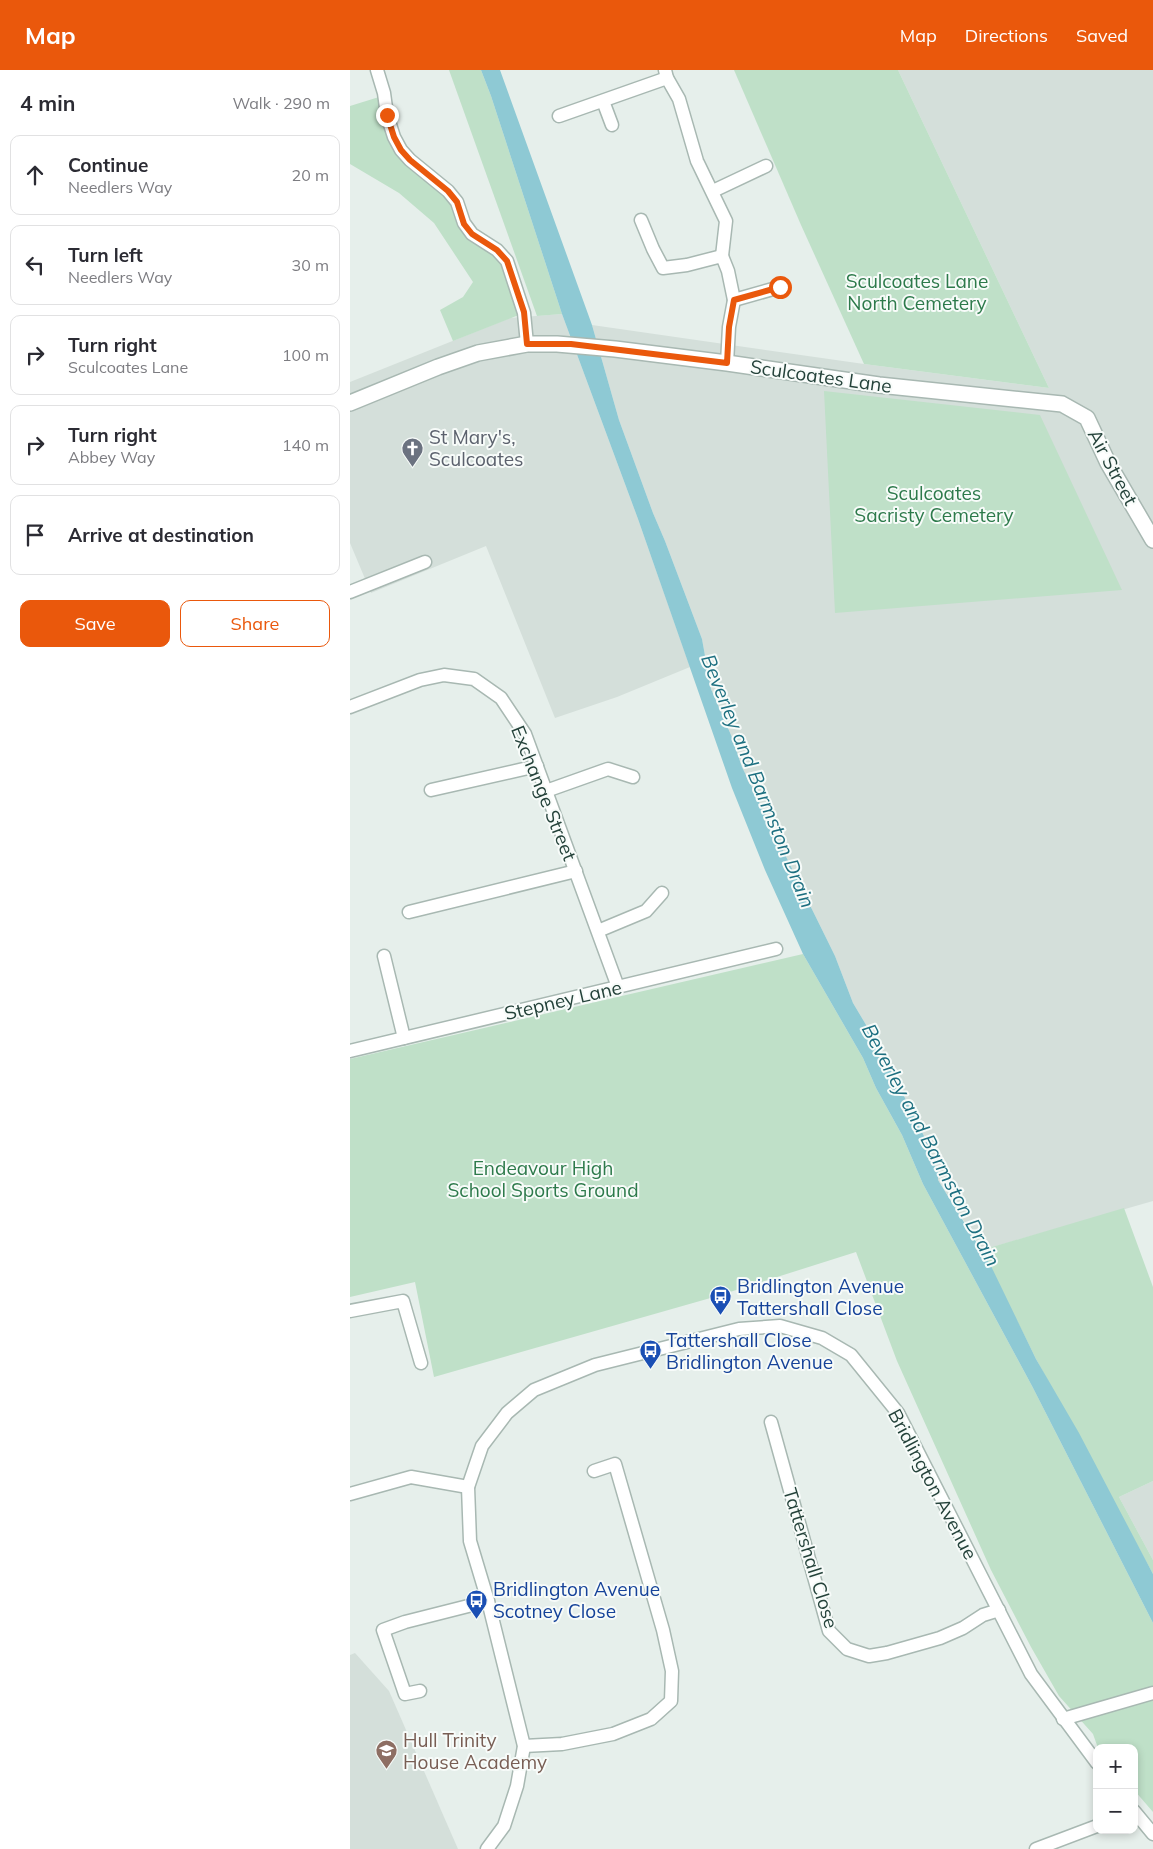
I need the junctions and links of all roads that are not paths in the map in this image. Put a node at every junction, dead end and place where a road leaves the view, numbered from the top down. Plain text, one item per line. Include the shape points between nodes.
1 (377, 70) edge
2 (666, 74) edge
3 (603, 101) junction
4 (559, 116) dead end
5 (612, 125) dead end
6 (766, 166) dead end
7 (712, 191) junction
8 (641, 220) dead end
9 (722, 256) junction
10 (780, 287) dead end
11 (734, 300) junction
12 (527, 344) junction
13 (727, 363) junction
14 (350, 403) edge
15 (1062, 404) joint
16 (1153, 540) edge
17 (425, 562) dead end
18 (350, 592) edge
19 (350, 707) edge
20 (537, 766) junction
21 (633, 777) dead end
22 (431, 790) dead end
23 (546, 791) junction
24 (576, 871) junction
25 (662, 893) dead end
26 (409, 912) dead end
27 (598, 931) junction
28 (776, 949) dead end
29 (384, 956) dead end
30 (618, 987) junction
31 (404, 1038) junction
32 (350, 1050) edge
33 (350, 1312) edge
34 (421, 1363) dead end
35 (771, 1422) dead end
36 (594, 1471) dead end
37 (468, 1487) junction
38 (350, 1494) edge
39 (488, 1601) junction
40 (1000, 1610) junction
41 (420, 1691) dead end
42 (1153, 1693) edge
43 (1063, 1718) junction
44 (524, 1746) junction
45 (1093, 1758) edge
46 (1138, 1816) edge
47 (1093, 1828) edge
48 (1153, 1834) edge
49 (487, 1849) edge
50 (1036, 1849) edge

1 - 12 street via 387,115 401,150 448,191 472,234 497,250 507,261 524,312
2 - 3 street
2 - 7 street via 679,100 698,161
3 - 4 street
3 - 5 street
6 - 7 street
7 - 9 street via 726,221
8 - 9 street via 663,268
9 - 11 street
10 - 11 street
11 - 13 street
12 - 13 street, Sculcoates Lane via 571,344
12 - 14 street, Sculcoates Lane via 478,353
13 - 15 street, Sculcoates Lane via 879,385
15 - 16 street, Air Street via 1087,418 1108,463
17 - 18 street
19 - 20 street, Exchange Street via 420,680 444,675 474,679 501,698 525,734
20 - 22 street
20 - 23 street, Exchange Street
21 - 23 street via 608,769
23 - 24 street, Exchange Street
24 - 26 street
24 - 27 street, Exchange Street
25 - 27 street via 646,912
27 - 30 street, Exchange Street
28 - 30 street, Stepney Lane
29 - 31 street
30 - 31 street, Stepney Lane
31 - 32 street, Stepney Lane
33 - 34 street via 403,1301
35 - 40 street, Tattershall Close via 829,1631 847,1649 870,1656 887,1653 940,1638 983,1615
36 - 44 street via 615,1464 663,1630 672,1670 671,1701 651,1719 613,1734 562,1744
37 - 38 street via 411,1477
37 - 39 street, Bridlington Avenue via 470,1541
37 - 40 street, Bridlington Avenue via 482,1446 507,1413 534,1390 595,1365 739,1329 780,1326 822,1338 851,1355 898,1413
39 - 41 street via 384,1630 405,1694
39 - 44 street, Bridlington Avenue
40 - 43 street, Bridlington Avenue via 1031,1674
42 - 43 street
43 - 45 street, Bridlington Avenue
44 - 49 street, Bridlington Avenue via 518,1786 504,1826
46 - 48 street
47 - 50 street

